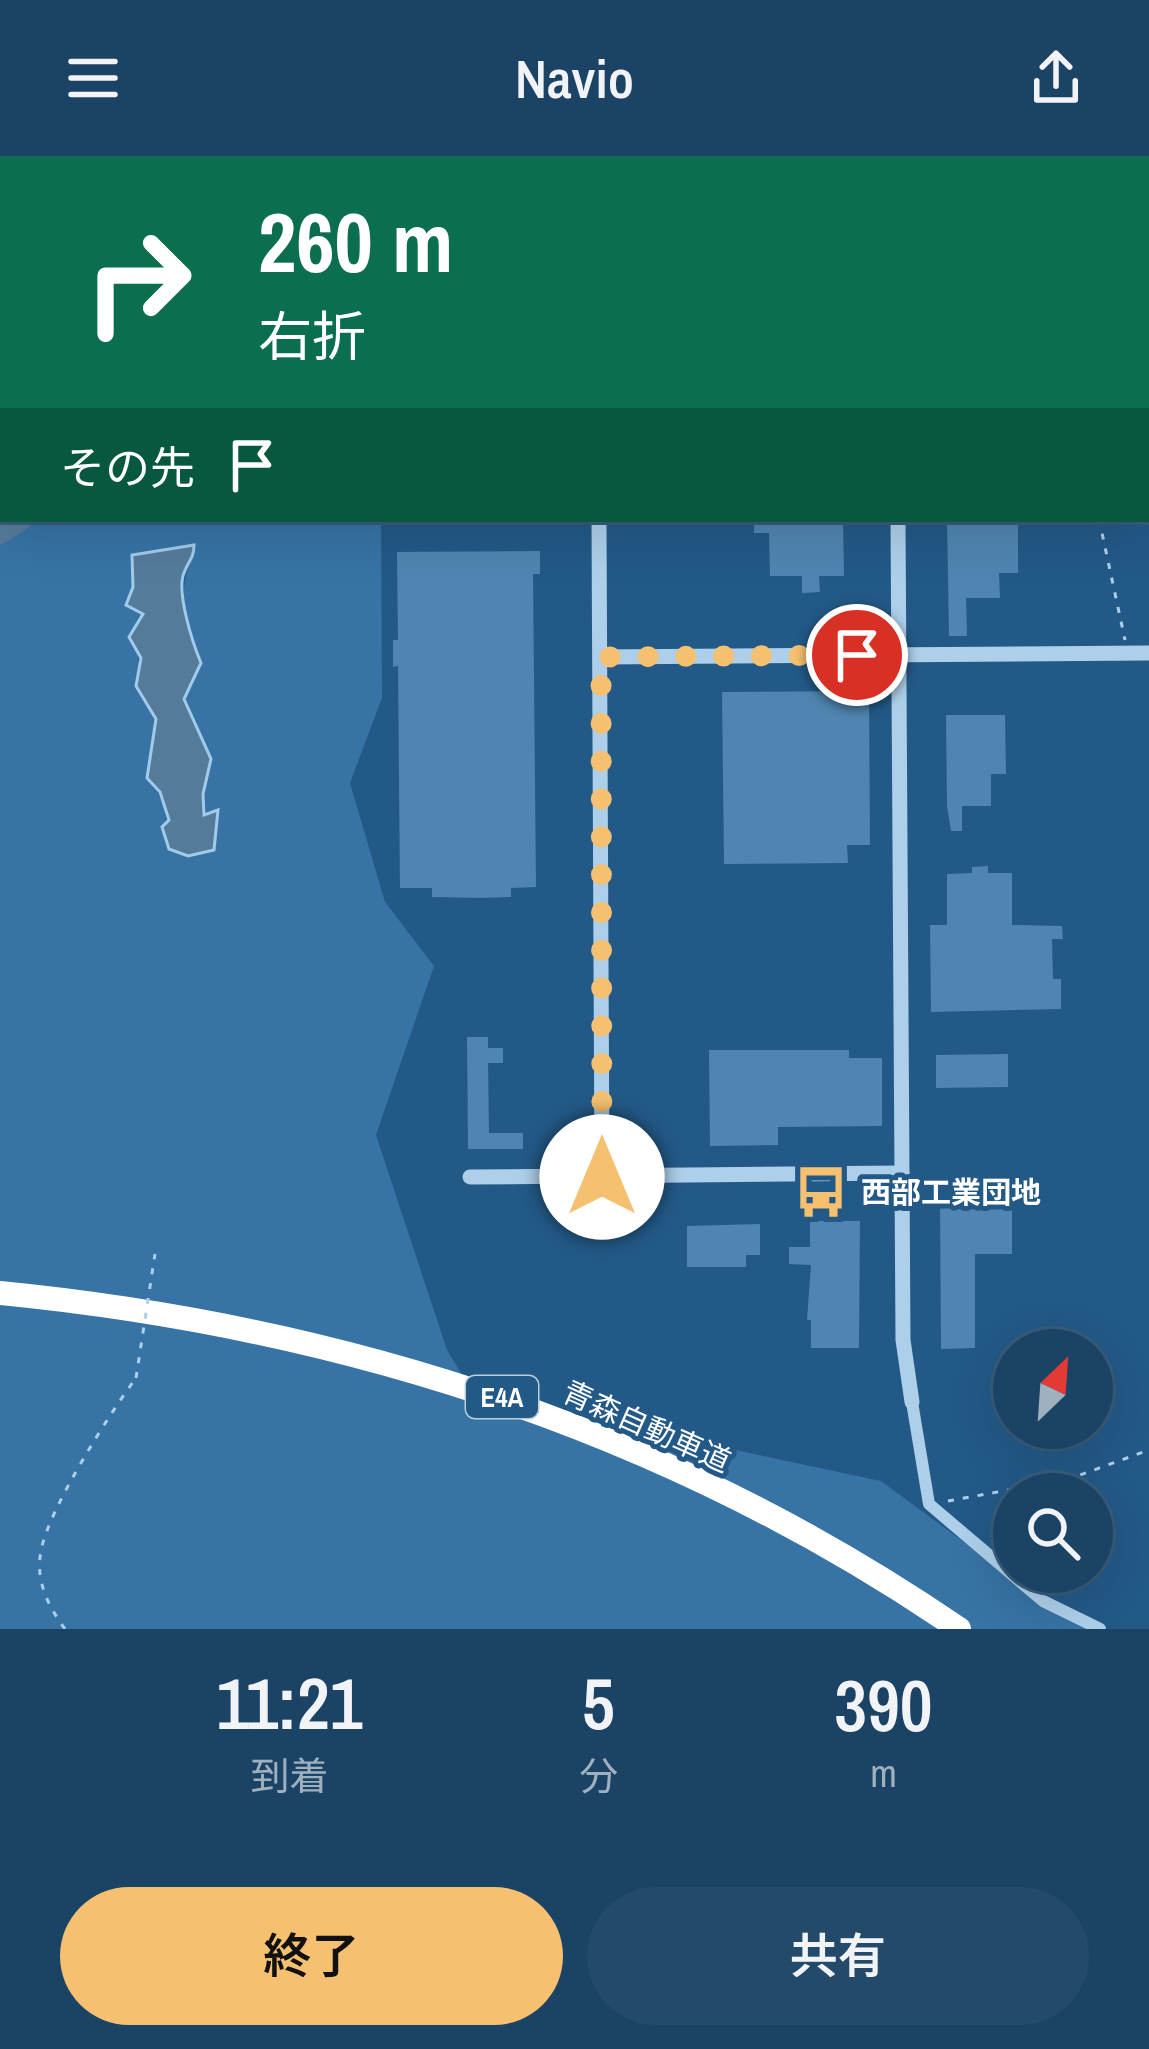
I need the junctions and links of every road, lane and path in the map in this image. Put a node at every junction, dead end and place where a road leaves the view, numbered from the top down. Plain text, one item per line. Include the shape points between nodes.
1 (598, 522) edge
2 (898, 522) edge
3 (1100, 522) edge
4 (1128, 653) junction
5 (1149, 653) edge
6 (899, 654) junction
7 (601, 657) junction
8 (902, 1172) junction
9 (470, 1177) dead end
10 (602, 1177) junction
11 (155, 1254) dead end
12 (0, 1293) edge
13 (912, 1402) joint
14 (1149, 1450) edge
15 (929, 1504) junction
16 (64, 1629) edge
17 (959, 1629) edge
18 (1100, 1629) edge

1 - 7 street
2 - 6 street
3 - 4 path
4 - 5 street
4 - 6 street
6 - 7 street
6 - 8 street
7 - 10 street
8 - 10 street
8 - 13 street via 903,1340
9 - 10 street
11 - 16 path, bridge via 136,1378 41,1546 42,1586
12 - 17 highway, 青森自動車道 / E4A via 212,1322 486,1390 686,1472 815,1539
13 - 15 street
14 - 15 path via 1069,1479
15 - 18 street via 1043,1601

